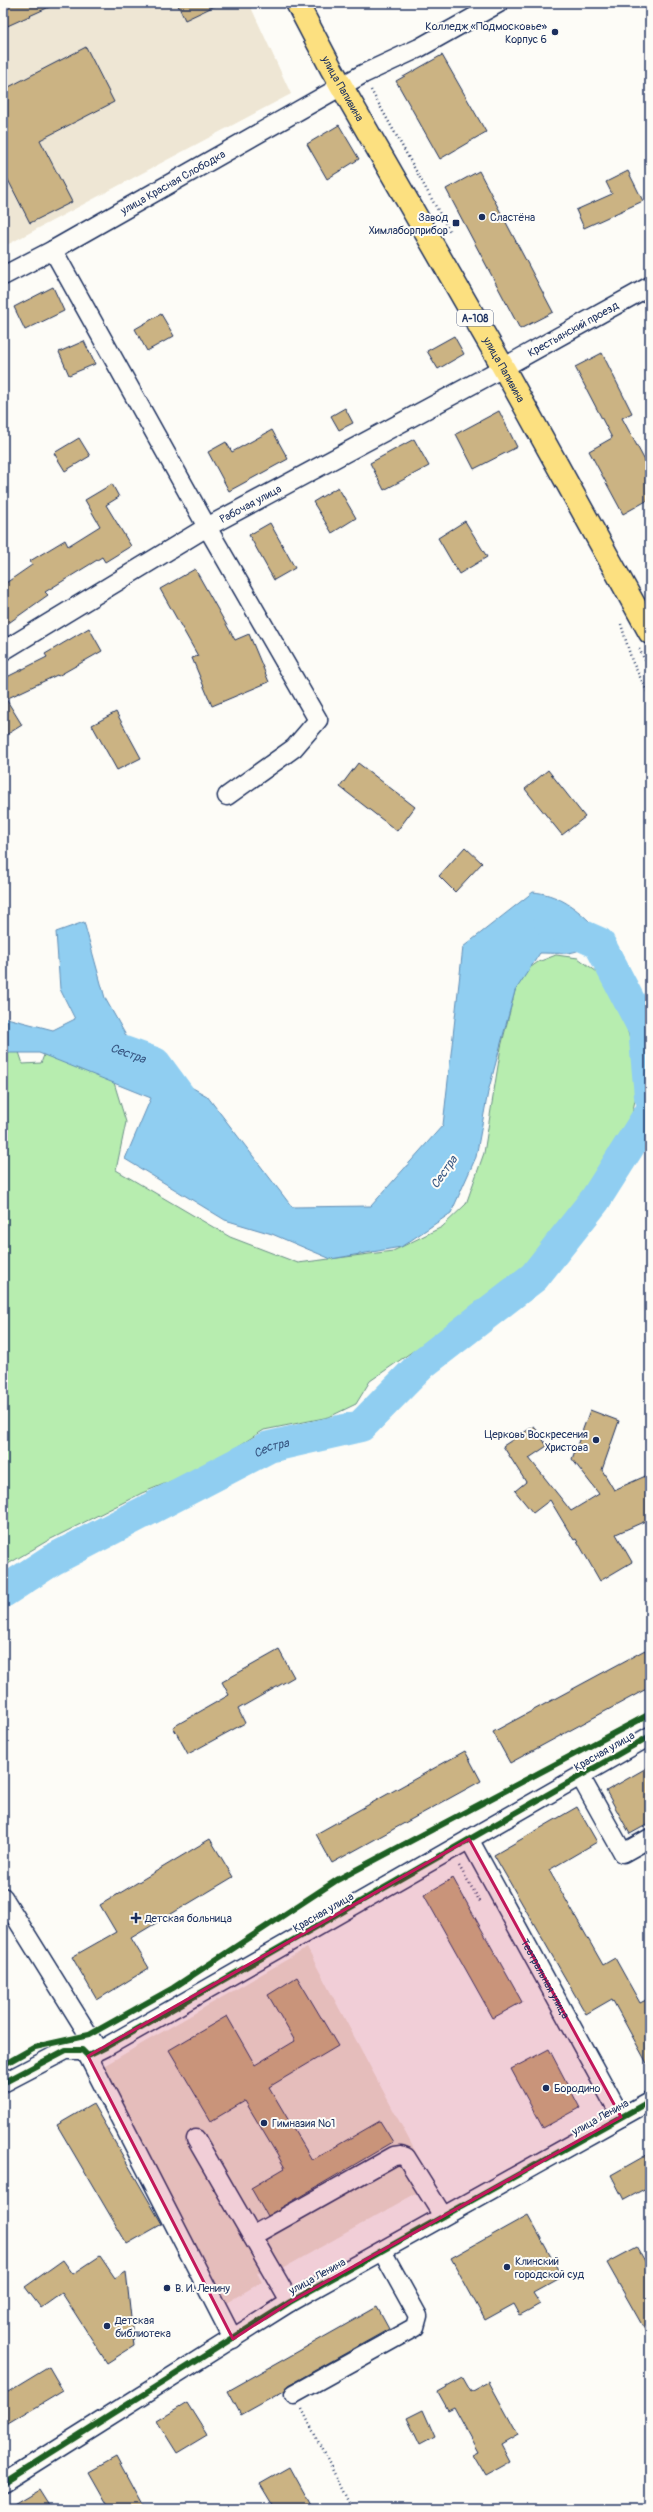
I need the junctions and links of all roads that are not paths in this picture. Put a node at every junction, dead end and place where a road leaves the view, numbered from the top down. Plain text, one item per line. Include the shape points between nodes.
1 (298, 3) edge
2 (499, 3) edge
3 (342, 86) junction
4 (53, 250) junction
5 (3, 276) edge
6 (646, 288) edge
7 (503, 367) junction
8 (207, 527) junction
9 (650, 633) edge
10 (3, 651) edge
11 (227, 796) dead end
12 (650, 1736) edge
13 (580, 1776) junction
14 (650, 1838) edge
15 (469, 1839) junction
16 (3, 1897) edge
17 (93, 2053) junction
18 (3, 2083) edge
19 (650, 2101) edge
20 (621, 2117) junction
21 (196, 2139) dead end
22 (443, 2216) junction
23 (252, 2236) junction
24 (382, 2251) junction
25 (290, 2302) junction
26 (233, 2339) junction
27 (294, 2394) road end
28 (3, 2483) edge

1 - 3 highway, улица Папивина / А-108
2 - 3 street, улица Красная Слободка via 419,48
3 - 4 street, улица Красная Слободка
3 - 7 highway, улица Папивина / А-108
4 - 5 street, улица Красная Слободка
4 - 8 street
6 - 7 street, Крестьянский проезд
7 - 8 street, Рабочая улица
7 - 9 highway, улица Папивина / А-108
8 - 10 street, Рабочая улица
8 - 11 street via 318,720 294,748
12 - 13 street, Красная улица
13 - 14 street via 623,1853
13 - 15 street, Красная улица
15 - 17 street, Красная улица
15 - 20 street, Театральная улица
16 - 17 street
17 - 18 street via 66,2050
17 - 26 street
19 - 20 street, улица Ленина
20 - 22 street, улица Ленина
21 - 23 street
22 - 23 street via 406,2157 401,2155 394,2156
22 - 24 street, улица Ленина
23 - 25 street
24 - 25 street, улица Ленина
24 - 27 street via 418,2316 415,2327
25 - 26 street, улица Ленина
26 - 28 street, улица Ленина

